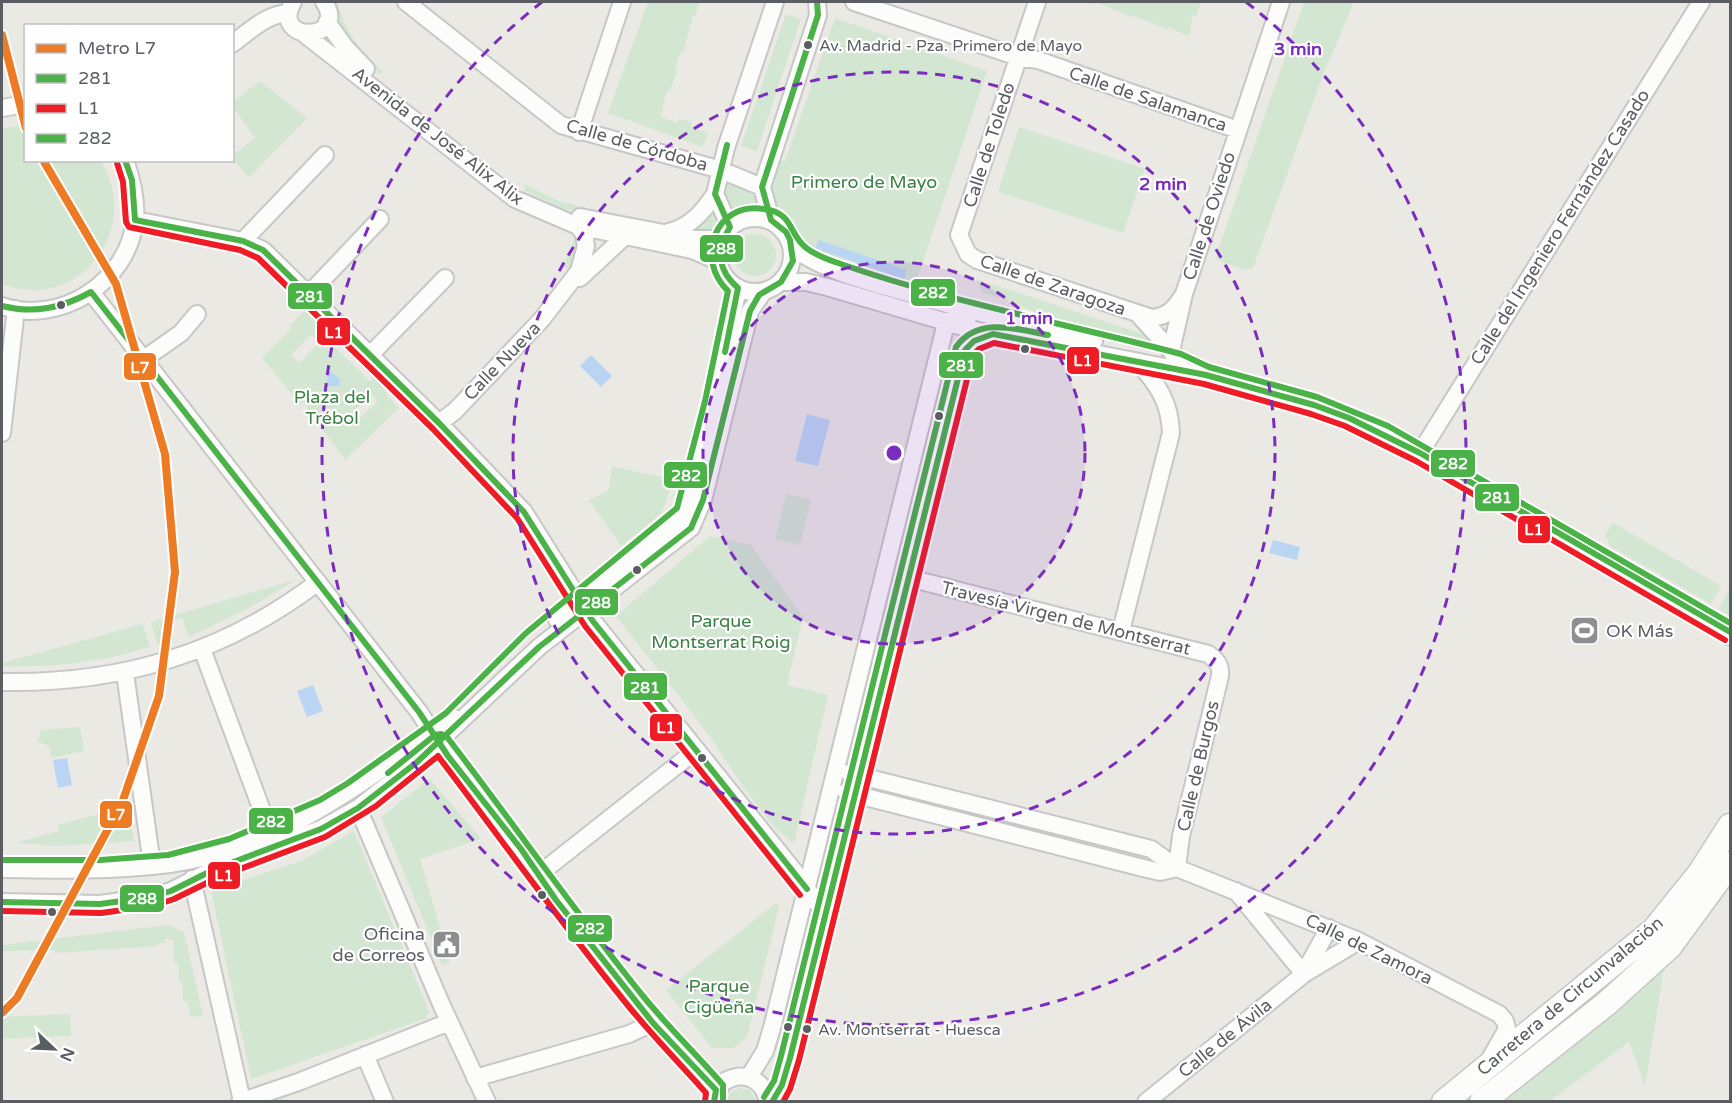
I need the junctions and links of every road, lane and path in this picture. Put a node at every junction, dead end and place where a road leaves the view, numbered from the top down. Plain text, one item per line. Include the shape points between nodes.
1 (324, 2) edge
2 (406, 2) edge
3 (622, 2) edge
4 (775, 2) edge
5 (817, 2) edge
6 (854, 2) edge
7 (1037, 2) edge
8 (1281, 2) edge
9 (1701, 2) edge
10 (291, 7) edge
11 (327, 22) junction
12 (303, 33) junction
13 (234, 42) edge
14 (1018, 57) junction
15 (24, 104) edge
16 (2, 108) edge
17 (1238, 129) junction
18 (579, 132) junction
19 (325, 154) dead end
20 (126, 162) edge
21 (721, 170) junction
22 (762, 187) junction
23 (716, 194) junction
24 (380, 219) dead end
25 (135, 220) junction
26 (771, 220) junction
27 (578, 226) junction
28 (662, 231) junction
29 (725, 233) junction
30 (623, 237) junction
31 (243, 241) junction
32 (793, 248) junction
33 (968, 254) joint
34 (718, 261) junction
35 (445, 278) dead end
36 (781, 282) junction
37 (738, 288) junction
38 (764, 291) junction
39 (92, 292) junction
40 (1184, 294) junction
41 (308, 295) junction
42 (562, 296) junction
43 (9, 308) edge
44 (962, 309) junction
45 (903, 310) junction
46 (196, 314) dead end
47 (1139, 315) junction
48 (946, 323) junction
49 (970, 329) junction
50 (993, 334) junction
51 (940, 350) junction
52 (965, 350) junction
53 (370, 355) junction
54 (1175, 357) junction
55 (144, 359) junction
56 (1138, 363) junction
57 (1206, 375) junction
58 (439, 423) junction
59 (2, 427) edge
60 (2, 433) edge
61 (1420, 453) junction
62 (909, 578) junction
63 (318, 582) junction
64 (582, 606) junction
65 (1121, 631) junction
66 (1730, 632) edge
67 (201, 649) junction
68 (1219, 665) joint
69 (125, 673) junction
70 (2, 682) edge
71 (436, 737) junction
72 (695, 751) junction
73 (837, 770) junction
74 (860, 775) junction
75 (832, 789) junction
76 (855, 795) junction
77 (358, 807) junction
78 (1731, 826) edge
79 (270, 832) junction
80 (1731, 864) edge
81 (152, 865) junction
82 (1177, 868) junction
83 (2, 869) edge
84 (538, 875) junction
85 (192, 879) junction
86 (807, 889) junction
87 (1235, 890) junction
88 (2, 902) edge
89 (825, 914) junction
90 (1329, 928) junction
91 (1359, 942) junction
92 (1304, 974) junction
93 (449, 1022) junction
94 (653, 1023) junction
95 (365, 1055) junction
96 (1484, 1068) junction
97 (749, 1077) junction
98 (475, 1078) junction
99 (715, 1096) edge
100 (241, 1101) edge
101 (385, 1101) edge
102 (487, 1101) edge
103 (770, 1101) edge
104 (1146, 1101) edge
105 (1444, 1101) edge
106 (1482, 1101) edge

1 - 11 street
2 - 18 street, Calle de Córdoba via 561,125
3 - 18 street
4 - 21 street
5 - 22 street via 818,15
6 - 14 street, Calle de Salamanca
7 - 14 street, Calle de Toledo
8 - 17 street, Calle de Oviedo
9 - 61 street, Calle del Ingeniero Fernández Casado
10 - 12 street, Avenida de José Alix Alix via 293,26
10 - 13 street via 263,20
11 - 12 street via 317,32
11 - 28 street, Avenida de José Alix Alix via 360,64 519,194 567,213
12 - 27 street, Avenida de José Alix Alix via 515,199
14 - 17 street, Calle de Salamanca via 1038,60
14 - 33 street, Calle de Toledo via 959,235
15 - 16 street
17 - 40 street, Calle de Oviedo
18 - 21 street, Calle de Córdoba
19 - 31 street
20 - 25 street via 132,180
21 - 22 street, Calle de Córdoba
21 - 23 street
22 - 26 street
23 - 28 street via 693,220
23 - 29 street
24 - 41 street
25 - 31 street
25 - 39 street via 124,255
26 - 29 street via 743,219
26 - 32 street via 786,232
27 - 30 street, Avenida de José Alix Alix
27 - 42 street, Calle Nueva via 584,234 584,260
28 - 29 street, Avenida de José Alix Alix via 695,239
28 - 30 street
29 - 34 street
30 - 34 street, Avenida de José Alix Alix via 692,250
30 - 42 street, Calle Nueva
31 - 41 street via 263,250
32 - 36 street via 789,273
32 - 44 street via 831,270
33 - 47 street, Calle de Zaragoza
34 - 37 street via 723,274
35 - 53 street
36 - 38 street
36 - 45 street via 806,282
37 - 38 street
37 - 64 street via 709,424 685,512
38 - 64 street via 750,311 698,516 691,528
39 - 43 street via 54,308
39 - 55 street
40 - 47 street, Calle de Zaragoza via 1173,310 1163,316
40 - 54 street, Calle de Oviedo
41 - 53 street
42 - 58 street, Calle Nueva
43 - 59 street
44 - 48 street
44 - 49 street
44 - 54 street
45 - 48 street
45 - 51 street via 922,320
46 - 55 street via 181,333
47 - 54 street, Calle de Zaragoza
48 - 49 street
48 - 51 street
49 - 50 street
49 - 52 street
50 - 52 street via 974,341
50 - 56 street
51 - 73 street
52 - 62 street
53 - 58 street
54 - 57 street
55 - 63 street
56 - 57 street
56 - 65 street via 1161,390 1171,433
57 - 61 street via 1314,405
58 - 64 street via 524,512
59 - 60 street
61 - 66 street
62 - 65 street, Travesía Virgen de Montserrat
62 - 74 street
63 - 67 street via 261,621
63 - 71 street
64 - 71 street via 532,640
64 - 72 street
65 - 68 street, Travesía Virgen de Montserrat via 1208,654
67 - 69 street
67 - 79 street
68 - 82 street, Calle de Burgos via 1220,676 1181,836
69 - 70 street via 35,683
69 - 81 street
71 - 77 street
71 - 79 street via 353,791
71 - 84 street
72 - 84 street
72 - 86 street
73 - 74 street, Calle de Zamora
73 - 75 street
74 - 76 street
74 - 82 street, Calle de Zamora via 1151,849
75 - 76 street, Calle de Zamora
75 - 86 street
76 - 82 street, Calle de Zamora via 1160,872
76 - 89 street
77 - 85 street via 321,829
77 - 93 street
78 - 96 main road, Carretera de Circunvalación via 1700,873 1654,930
79 - 81 street via 232,848
80 - 106 main road, Carretera de Circunvalación via 1670,946 1606,1004
81 - 83 street
82 - 87 street, Calle de Zamora
84 - 94 street
85 - 88 street via 171,891 120,901 53,905
85 - 100 street
86 - 89 street
86 - 97 street via 767,1042
87 - 90 street, Calle de Zamora
87 - 92 street
89 - 103 street via 790,1058 782,1085
90 - 91 street, Calle de Zamora
90 - 92 street, Calle de Ávila
91 - 92 street, Calle de Ávila
91 - 96 street, Calle de Zamora via 1499,1014 1507,1029
92 - 104 street, Calle de Ávila
93 - 95 street
93 - 98 street
94 - 98 street via 629,1034
94 - 99 street
95 - 100 street
95 - 101 street
96 - 105 main road, Carretera de Circunvalación
97 - 99 street via 730,1078
97 - 103 street via 762,1086
98 - 102 street

